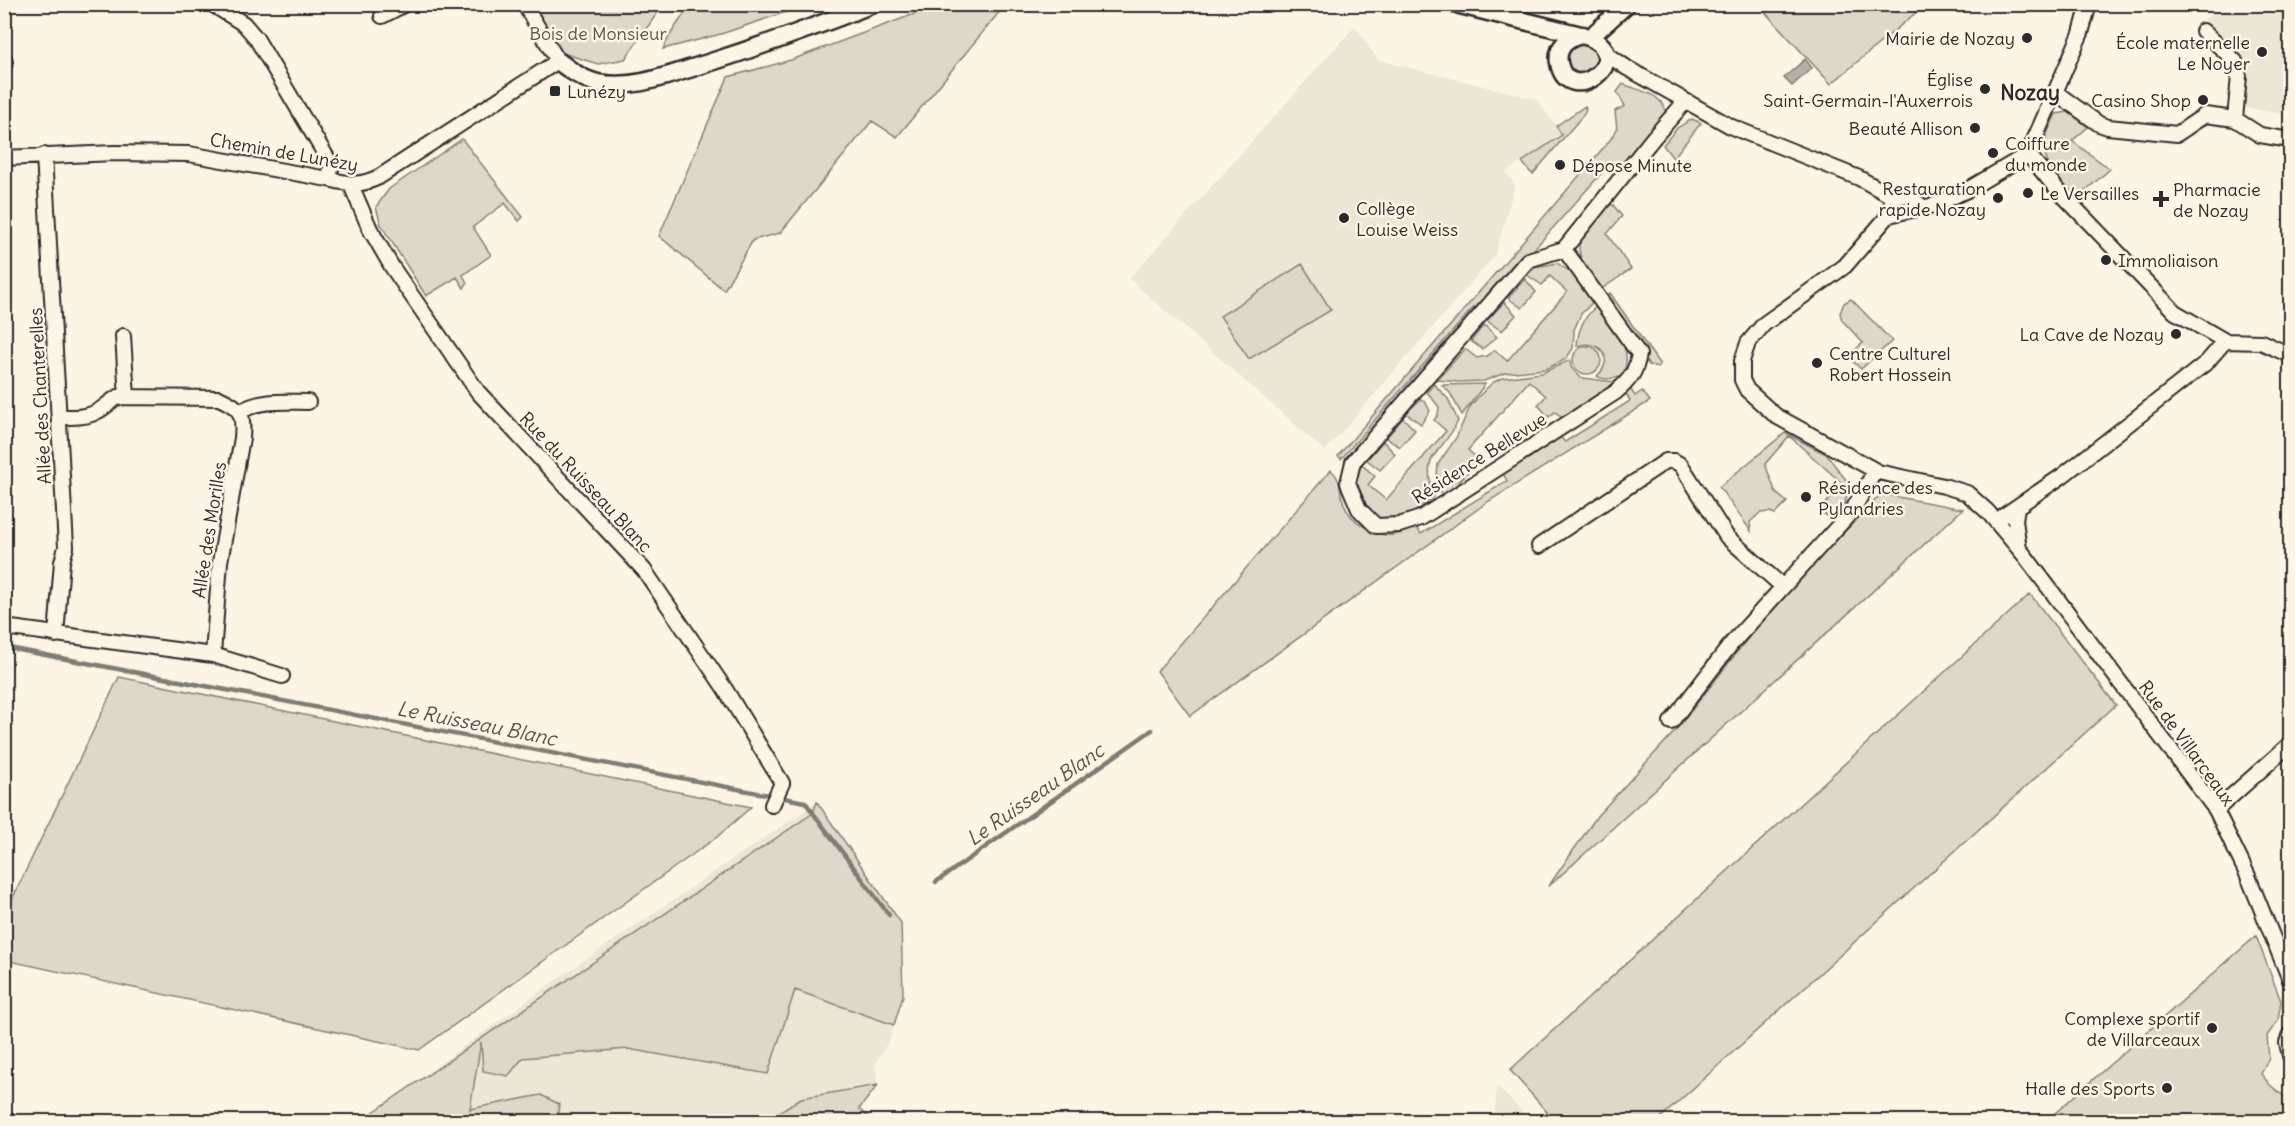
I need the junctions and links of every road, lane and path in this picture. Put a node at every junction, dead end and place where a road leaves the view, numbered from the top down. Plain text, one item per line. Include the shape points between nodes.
1 (212, 4) edge
2 (405, 4) edge
3 (524, 4) edge
4 (873, 4) edge
5 (1456, 4) edge
6 (1627, 4) edge
7 (2089, 10) edge
8 (382, 16) dead end
9 (1521, 22) junction
10 (2203, 31) dead end
11 (1594, 42) junction
12 (1560, 50) junction
13 (560, 62) junction
14 (1627, 68) junction
15 (1602, 71) junction
16 (2055, 92) junction
17 (1685, 102) junction
18 (2235, 119) junction
19 (2290, 140) edge
20 (2028, 154) junction
21 (44, 155) junction
22 (4, 158) edge
23 (328, 178) junction
24 (351, 185) junction
25 (1893, 197) junction
26 (1923, 207) junction
27 (1889, 215) junction
28 (1564, 249) junction
29 (123, 336) dead end
30 (2225, 341) junction
31 (2290, 355) edge
32 (127, 397) junction
33 (308, 402) dead end
34 (240, 411) junction
35 (59, 417) junction
36 (1875, 471) junction
37 (2017, 507) junction
38 (1996, 521) junction
39 (1539, 546) dead end
40 (2019, 549) junction
41 (1782, 586) junction
42 (4, 627) edge
43 (56, 635) junction
44 (213, 655) junction
45 (282, 676) dead end
46 (1671, 722) dead end
47 (2290, 744) edge
48 (772, 805) dead end
49 (2216, 810) junction
50 (2290, 980) edge
51 (2290, 1034) edge
52 (2290, 1056) edge

1 - 23 street via 244,24 256,38 332,166
2 - 8 street
3 - 13 street
4 - 13 street via 645,82 599,83
5 - 9 street
6 - 11 street via 1596,32
7 - 16 street
9 - 11 street
9 - 12 street via 1544,34
10 - 18 street via 2235,62 2239,76
11 - 12 street via 1569,39
11 - 14 street
11 - 15 street via 1605,59
12 - 15 street via 1560,68 1569,78 1590,81
13 - 24 street, Chemin de Lunézy via 379,177
14 - 15 street
14 - 17 street
16 - 18 street via 2108,127 2177,134 2205,115
16 - 20 street
17 - 25 street via 1732,127 1859,178
17 - 28 street
18 - 19 street via 2260,135
20 - 26 street via 1967,190
20 - 30 street via 2175,312
21 - 22 street, Chemin de Lunézy
21 - 23 street, Chemin de Lunézy via 189,154
21 - 35 street, Allée des Chanterelles
23 - 24 street, Chemin de Lunézy
24 - 48 street, Rue du Ruisseau Blanc via 392,267 478,392 644,570 725,689 782,783
25 - 26 street via 1907,195
25 - 27 street
26 - 27 street
27 - 36 street, Rue de Villarceaux via 1845,266 1764,324 1748,343 1742,361 1742,380 1757,401 1776,416
28 - 28 street, Résidence Bellevue via 1528,260 1353,462 1348,483 1359,509 1376,526 1399,525 1421,518 1630,380 1639,354
29 - 32 street
30 - 31 street via 2261,342
30 - 37 street via 2207,362
32 - 34 street via 219,398
32 - 35 street via 109,401 93,414
33 - 34 street via 259,403
34 - 44 street, Allée des Morilles via 242,438 220,562
35 - 43 street, Allée des Chanterelles via 66,547
36 - 38 street, Rue de Villarceaux via 1967,493
36 - 41 street via 1852,511
37 - 38 street
37 - 40 street, Rue de Villarceaux
38 - 40 street, Rue de Villarceaux
39 - 41 street via 1666,461 1674,461 1681,465 1727,537
40 - 49 street, Rue de Villarceaux
41 - 46 street
42 - 43 street
43 - 44 street
44 - 45 street
47 - 49 street
49 - 50 street, Rue de Villarceaux
51 - 52 street

